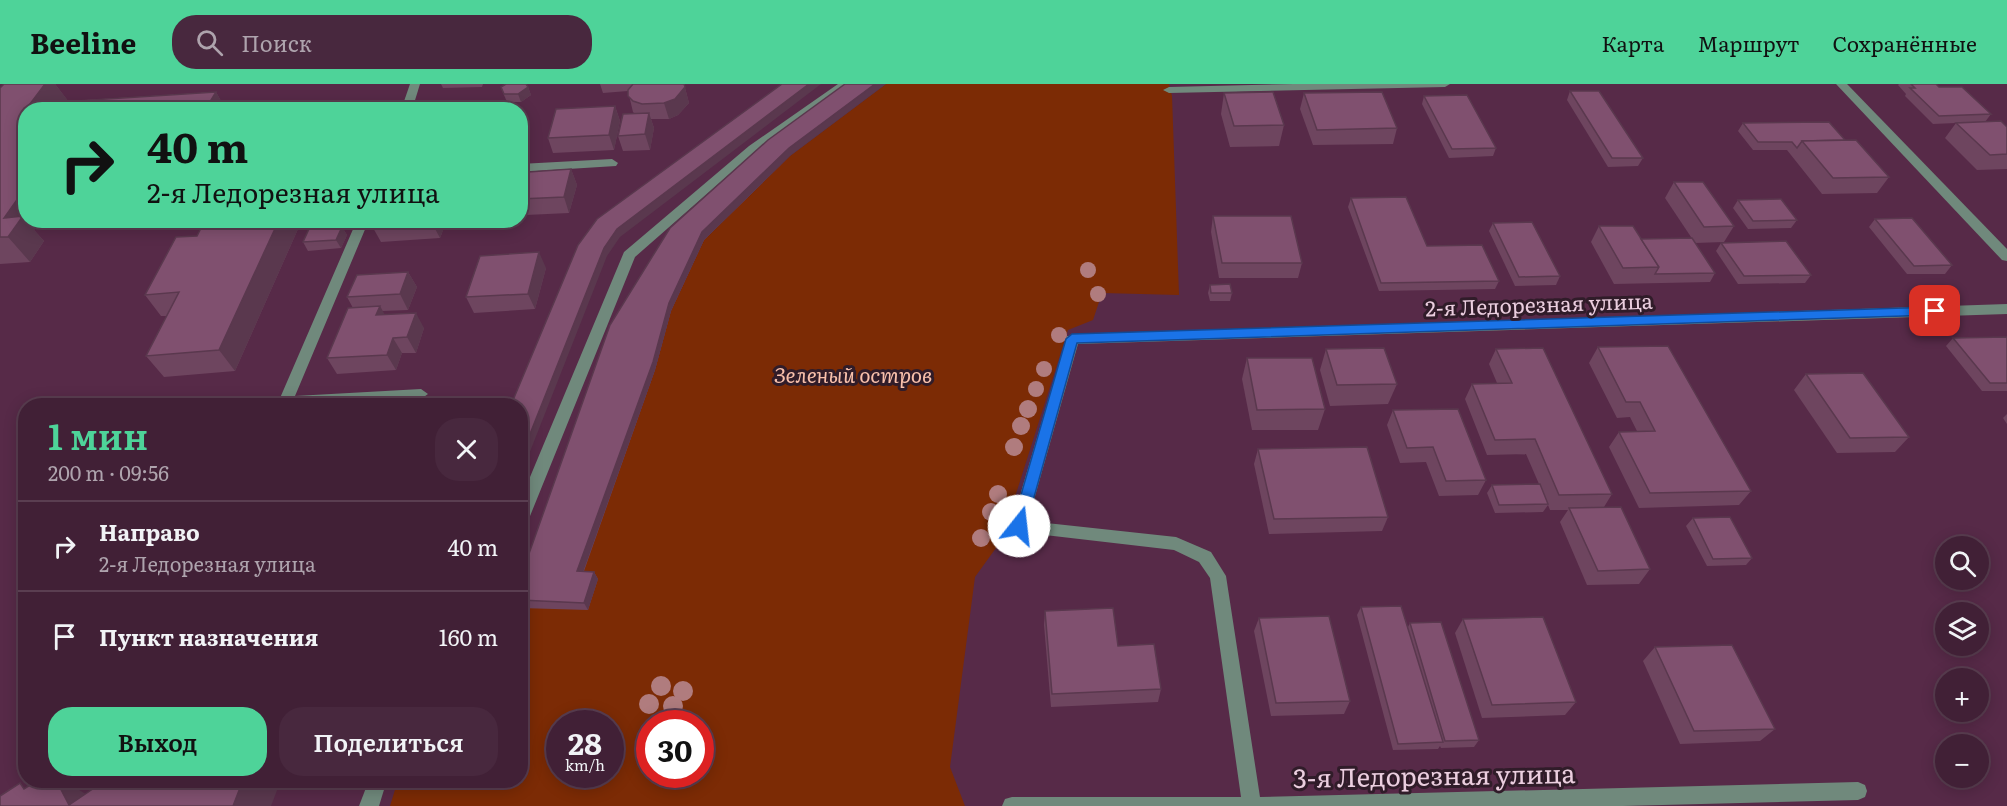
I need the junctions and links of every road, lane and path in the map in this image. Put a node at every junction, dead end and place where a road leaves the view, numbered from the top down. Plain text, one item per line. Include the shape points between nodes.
1 (416, 84) edge
2 (844, 84) edge
3 (1445, 84) edge
4 (1840, 84) edge
5 (1169, 90) dead end
6 (409, 102) edge
7 (612, 163) dead end
8 (528, 168) edge
9 (360, 228) edge
10 (2007, 257) edge
11 (2007, 309) edge
12 (421, 394) dead end
13 (287, 398) edge
14 (366, 398) edge
15 (528, 501) edge
16 (375, 788) edge
17 (1858, 790) dead end
18 (369, 806) edge
19 (1012, 806) edge
20 (1252, 806) edge

1 - 6 street
2 - 15 street via 753,148 629,255
3 - 5 street
4 - 10 street
7 - 8 street
9 - 13 street
11 - 20 street, 2-я Ледорезная улица via 1072,339 1019,526 1176,544 1205,557 1218,576
12 - 14 street
16 - 18 street
17 - 20 street, 3-я Ледорезная улица
19 - 20 street, 3-я Ледорезная улица

